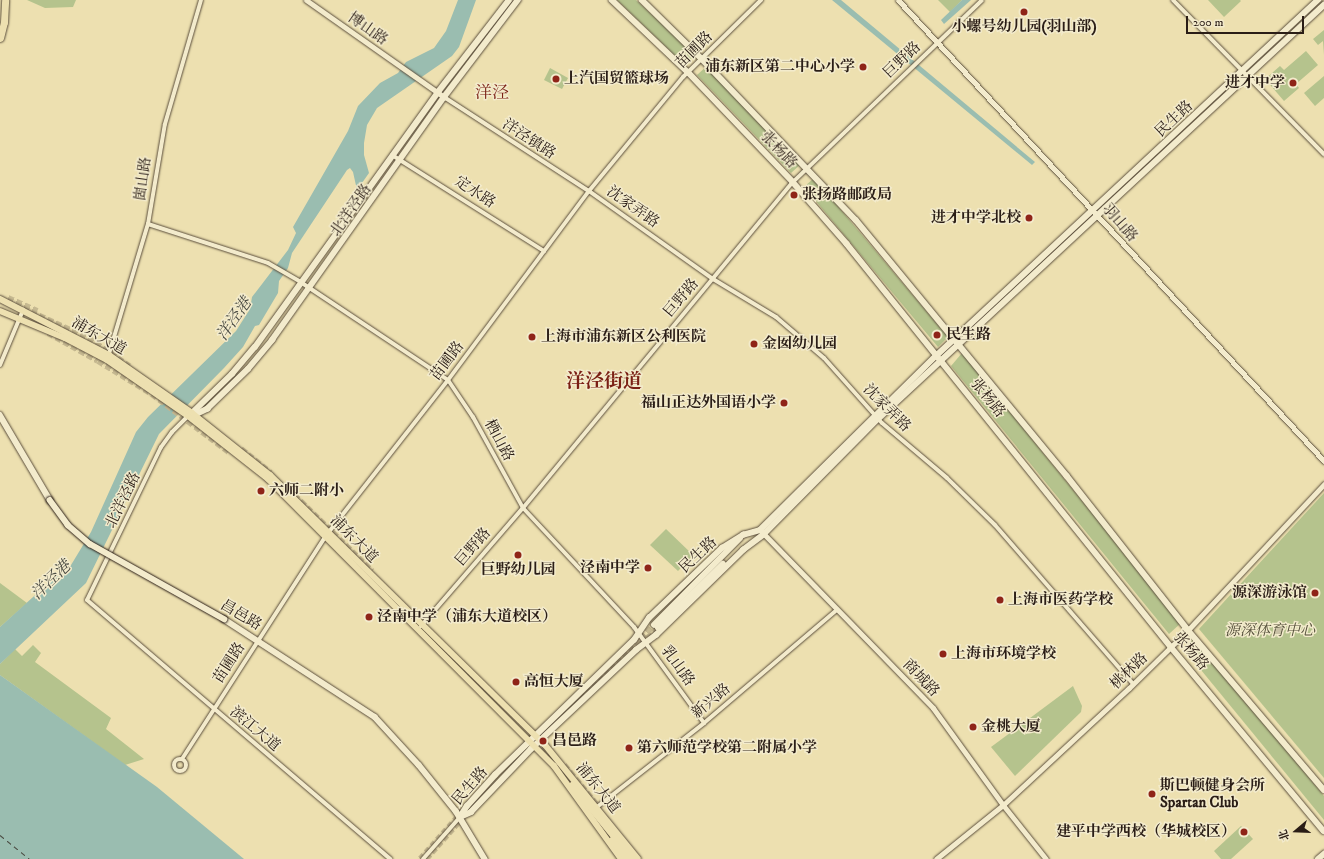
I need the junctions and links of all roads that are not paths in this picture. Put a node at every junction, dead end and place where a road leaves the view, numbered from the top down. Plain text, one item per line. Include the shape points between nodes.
1 (5, 0) edge
2 (201, 0) edge
3 (306, 0) edge
4 (509, 0) edge
5 (518, 0) edge
6 (612, 0) edge
7 (642, 0) edge
8 (761, 0) edge
9 (898, 0) edge
10 (982, 0) edge
11 (1173, 0) edge
12 (1318, 0) edge
13 (1324, 5) edge
14 (0, 38) edge
15 (937, 43) junction
16 (702, 58) junction
17 (397, 65) joint
18 (688, 72) junction
19 (1243, 72) junction
20 (1248, 77) junction
21 (438, 92) junction
22 (444, 97) junction
23 (1324, 154) edge
24 (392, 155) junction
25 (401, 160) junction
26 (808, 167) junction
27 (793, 182) junction
28 (589, 191) junction
29 (1095, 212) junction
30 (148, 224) junction
31 (544, 251) junction
32 (713, 279) junction
33 (302, 283) junction
34 (310, 288) junction
35 (0, 294) edge
36 (8, 298) tunnel mouth
37 (0, 299) edge
38 (23, 309) junction
39 (0, 310) edge
40 (20, 319) junction
41 (956, 339) junction
42 (959, 345) junction
43 (108, 358) junction
44 (939, 358) junction
45 (0, 365) edge
46 (448, 380) junction
47 (189, 414) junction
48 (0, 415) edge
49 (877, 417) junction
50 (1324, 461) edge
51 (1324, 484) edge
52 (523, 508) junction
53 (762, 532) junction
54 (327, 534) junction
55 (743, 535) junction
56 (743, 550) junction
57 (87, 600) joint
58 (837, 610) junction
59 (420, 627) junction
60 (1188, 630) junction
61 (639, 634) junction
62 (258, 639) junction
63 (647, 643) junction
64 (1171, 647) junction
65 (1133, 684) junction
66 (213, 710) junction
67 (704, 723) junction
68 (538, 738) junction
69 (533, 744) junction
70 (182, 759) dead end
71 (566, 780) junction
72 (1324, 790) edge
73 (1003, 805) junction
74 (598, 806) junction
75 (460, 817) junction
76 (1324, 830) edge
77 (1324, 854) edge
78 (623, 858) edge
79 (390, 859) edge
80 (423, 859) edge
81 (485, 859) edge
82 (632, 859) edge
83 (638, 859) edge
84 (936, 859) edge
85 (1046, 859) edge
86 (1318, 859) edge

1 - 14 highway
2 - 30 street, 崮山路 via 165,124
3 - 17 street, 博山路
4 - 21 main road, 北洋泾路
5 - 22 main road, 北洋泾路
6 - 18 main road, 张杨路
7 - 16 main road, 张杨路
8 - 16 street, 苗圃路
9 - 15 street, 羽山路
10 - 15 street, 巨野路
11 - 19 street
12 - 19 main road, 民生路
13 - 20 main road, 民生路
15 - 26 street, 巨野路
15 - 29 street, 羽山路
16 - 18 street, 苗圃路
16 - 26 main road, 张杨路
17 - 21 street, 洋泾镇路
18 - 27 main road, 张杨路
18 - 28 street, 苗圃路
19 - 20 street
19 - 29 main road, 民生路
20 - 23 street
20 - 29 main road, 民生路
21 - 22 street, 洋泾镇路
21 - 24 main road, 北洋泾路
22 - 25 main road, 北洋泾路
22 - 28 street, 洋泾镇路
24 - 25 street, 定水路
24 - 33 main road, 北洋泾路
25 - 31 street, 定水路
25 - 34 main road, 北洋泾路
26 - 27 street, 巨野路
26 - 41 main road, 张杨路
27 - 32 street, 巨野路
27 - 44 main road, 张杨路
28 - 31 street, 苗圃路
28 - 32 street, 沈家弄路
29 - 41 main road, 民生路
29 - 42 main road, 民生路
29 - 50 street, 羽山路 via 1134,258
30 - 33 street, 栖山路 via 268,263
30 - 43 street, 崮山路
31 - 46 street, 苗圃路
32 - 49 street, 沈家弄路 via 776,317 824,358
32 - 52 street, 巨野路
33 - 34 street, 栖山路
33 - 47 main road, 北洋泾路 via 232,374
34 - 46 street, 栖山路
34 - 47 main road, 北洋泾路 via 248,369 207,409
35 - 36 main road
37 - 38 main road, 浦东大道
38 - 40 street
38 - 43 main road, 浦东大道
39 - 40 main road, 浦东大道
40 - 43 main road, 浦东大道
40 - 45 street
41 - 42 main road, 张杨路
41 - 44 main road, 民生路
42 - 44 main road, 民生路
42 - 60 main road, 张杨路
43 - 47 main road, 浦东大道
44 - 49 main road, 民生路
44 - 64 main road, 张杨路
46 - 52 street, 栖山路 via 473,417
46 - 54 street, 苗圃路
47 - 54 main road, 浦东大道 via 268,479
47 - 57 street, 北洋泾路 via 161,447
48 - 62 main road, 昌邑路, bridge via 50,500 68,525 90,544
49 - 53 main road, 民生路
49 - 65 street, 沈家弄路 via 947,478 994,525
51 - 60 street, 桃林路
52 - 59 street, 巨野路
52 - 61 street, 栖山路
53 - 55 main road, 民生路
53 - 56 main road, 民生路
53 - 58 street, 商城路
54 - 59 main road, 浦东大道
54 - 62 street, 苗圃路
55 - 56 main road via 656,626 727,561
55 - 61 main road, 民生路 via 722,548 649,618
56 - 63 main road, 民生路
57 - 66 street, 滨江大道
58 - 67 street, 新兴路
58 - 73 street, 商城路 via 933,708
59 - 68 main road, 浦东大道
59 - 69 main road, 浦东大道
60 - 64 street, 桃林路
60 - 72 main road, 张杨路
61 - 63 street, 栖山路
61 - 68 main road, 民生路
62 - 66 street, 苗圃路
62 - 75 main road, 昌邑路 via 375,717 419,765
63 - 67 street, 乳山路
63 - 68 main road, 民生路
64 - 65 street, 桃林路
64 - 76 main road, 张杨路
65 - 73 street, 桃林路
66 - 70 street, 苗圃路
66 - 79 street, 滨江大道
67 - 74 street, 新兴路
68 - 69 main road, 民生路
68 - 74 main road, 浦东大道
69 - 71 main road, 浦东大道
69 - 75 main road, 民生路 via 471,812
71 - 78 main road, 浦东大道
71 - 82 main road via 582,795
73 - 84 street, 桃林路
73 - 85 street, 商城路
74 - 83 main road, 浦东大道
75 - 80 street, 民生路
75 - 81 main road, 昌邑路
77 - 86 main road

